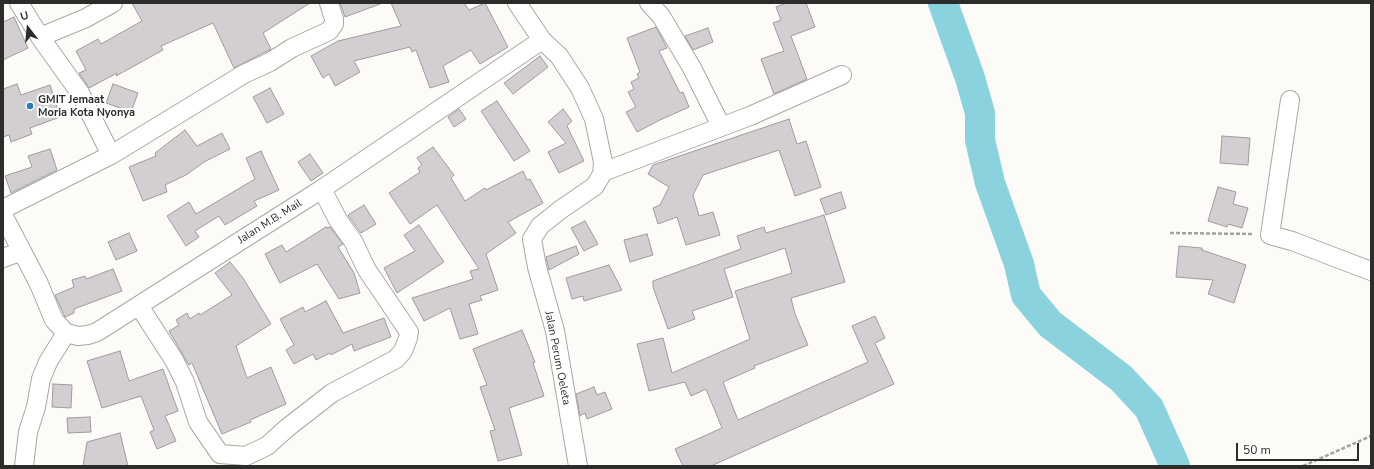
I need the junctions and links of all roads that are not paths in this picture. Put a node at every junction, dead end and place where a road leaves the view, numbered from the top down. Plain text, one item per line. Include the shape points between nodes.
1 (19, 3) edge
2 (113, 3) edge
3 (329, 3) edge
4 (517, 3) edge
5 (649, 3) edge
6 (40, 37) junction
7 (542, 40) junction
8 (842, 75) dead end
9 (1290, 100) dead end
10 (721, 126) junction
11 (111, 155) junction
12 (599, 179) junction
13 (322, 189) junction
14 (3, 209) edge
15 (3, 215) edge
16 (22, 251) junction
17 (3, 258) edge
18 (1371, 271) edge
19 (139, 306) junction
20 (66, 333) junction
21 (24, 466) edge
22 (578, 466) edge

1 - 6 street
2 - 6 street via 86,18
3 - 11 street via 334,19 334,24 329,30 244,74
4 - 7 street
5 - 10 street via 661,16 692,68
6 - 11 street via 80,93
7 - 12 street via 559,56 580,88 594,119 604,162
7 - 13 street, Jalan M.B. Mail
8 - 10 street, Jalan Perum Oeleta via 750,116
9 - 18 street via 1270,235
10 - 12 street, Jalan Perum Oeleta
11 - 14 street
12 - 22 street, Jalan Perum Oeleta via 540,226 532,239 555,331 556,350
13 - 19 street, Jalan M.B. Mail
13 - 19 street via 367,270 408,332 408,338 403,351 396,359 332,393 267,446 246,456 220,454 198,422 185,382 174,360
15 - 16 street
16 - 17 street
16 - 20 street via 40,284 54,320
19 - 20 street, Jalan M.B. Mail via 97,332 78,336
20 - 21 street via 41,379 28,432

